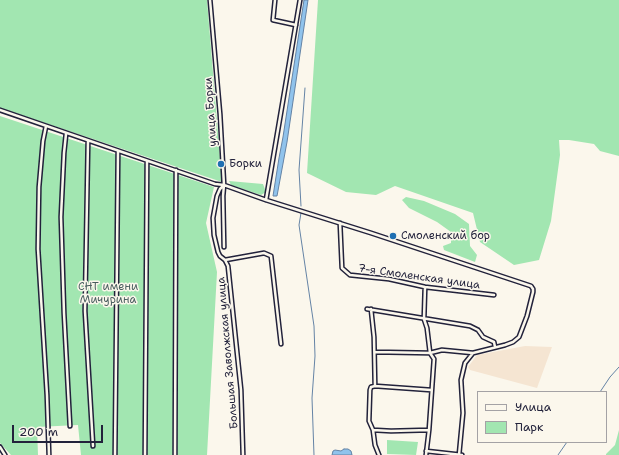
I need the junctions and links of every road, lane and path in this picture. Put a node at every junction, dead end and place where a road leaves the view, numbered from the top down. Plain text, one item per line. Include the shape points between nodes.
1 (210, 0) edge
2 (274, 0) edge
3 (300, 0) edge
4 (296, 25) junction
5 (0, 110) edge
6 (46, 126) junction
7 (66, 134) junction
8 (88, 141) junction
9 (118, 151) junction
10 (147, 161) junction
11 (176, 170) junction
12 (224, 185) junction
13 (266, 200) junction
14 (340, 223) junction
15 (224, 247) dead end
16 (225, 260) junction
17 (425, 287) junction
18 (494, 295) dead end
19 (367, 309) dead end
20 (371, 310) junction
21 (424, 319) junction
22 (281, 344) dead end
23 (495, 347) junction
24 (375, 352) junction
25 (430, 353) junction
26 (474, 353) junction
27 (375, 386) junction
28 (431, 390) junction
29 (70, 426) dead end
30 (373, 430) junction
31 (429, 430) junction
32 (93, 446) dead end
33 (0, 447) edge
34 (426, 453) edge
35 (5, 455) edge
36 (49, 455) edge
37 (115, 455) edge
38 (145, 455) edge
39 (175, 455) edge
40 (243, 455) edge
41 (379, 455) edge
42 (460, 455) edge

1 - 12 street, улица Борки
2 - 4 street via 273,20
3 - 4 street
4 - 13 street
5 - 6 street
6 - 7 street
6 - 36 street via 38,187 38,249
7 - 8 street
7 - 29 street via 61,217
8 - 9 street
8 - 32 street via 85,311
9 - 10 street
9 - 37 street
10 - 11 street
10 - 38 street
11 - 12 street
11 - 39 street
12 - 13 street
12 - 15 street, улица Борки
12 - 16 street, Большая Заволжская улица via 217,196 213,218 218,252
13 - 14 street
14 - 17 street, 7-я Смоленская улица via 342,268 350,275 389,279
14 - 23 street via 531,286 533,292 519,337 513,342
16 - 22 street via 264,253 271,256
16 - 40 street, Большая Заволжская улица via 230,281 241,390
17 - 18 street, 7-я Смоленская улица
17 - 21 street
19 - 20 street
20 - 21 street
20 - 24 street
21 - 23 street via 470,326 494,342
21 - 25 street
23 - 26 street
24 - 25 street
24 - 27 street
25 - 26 street via 442,350
25 - 28 street via 434,359
26 - 42 street via 462,369 463,413
27 - 28 street
27 - 30 street via 370,390 369,420
28 - 31 street
30 - 31 street
30 - 41 street
31 - 34 street
33 - 35 street
34 - 42 street

